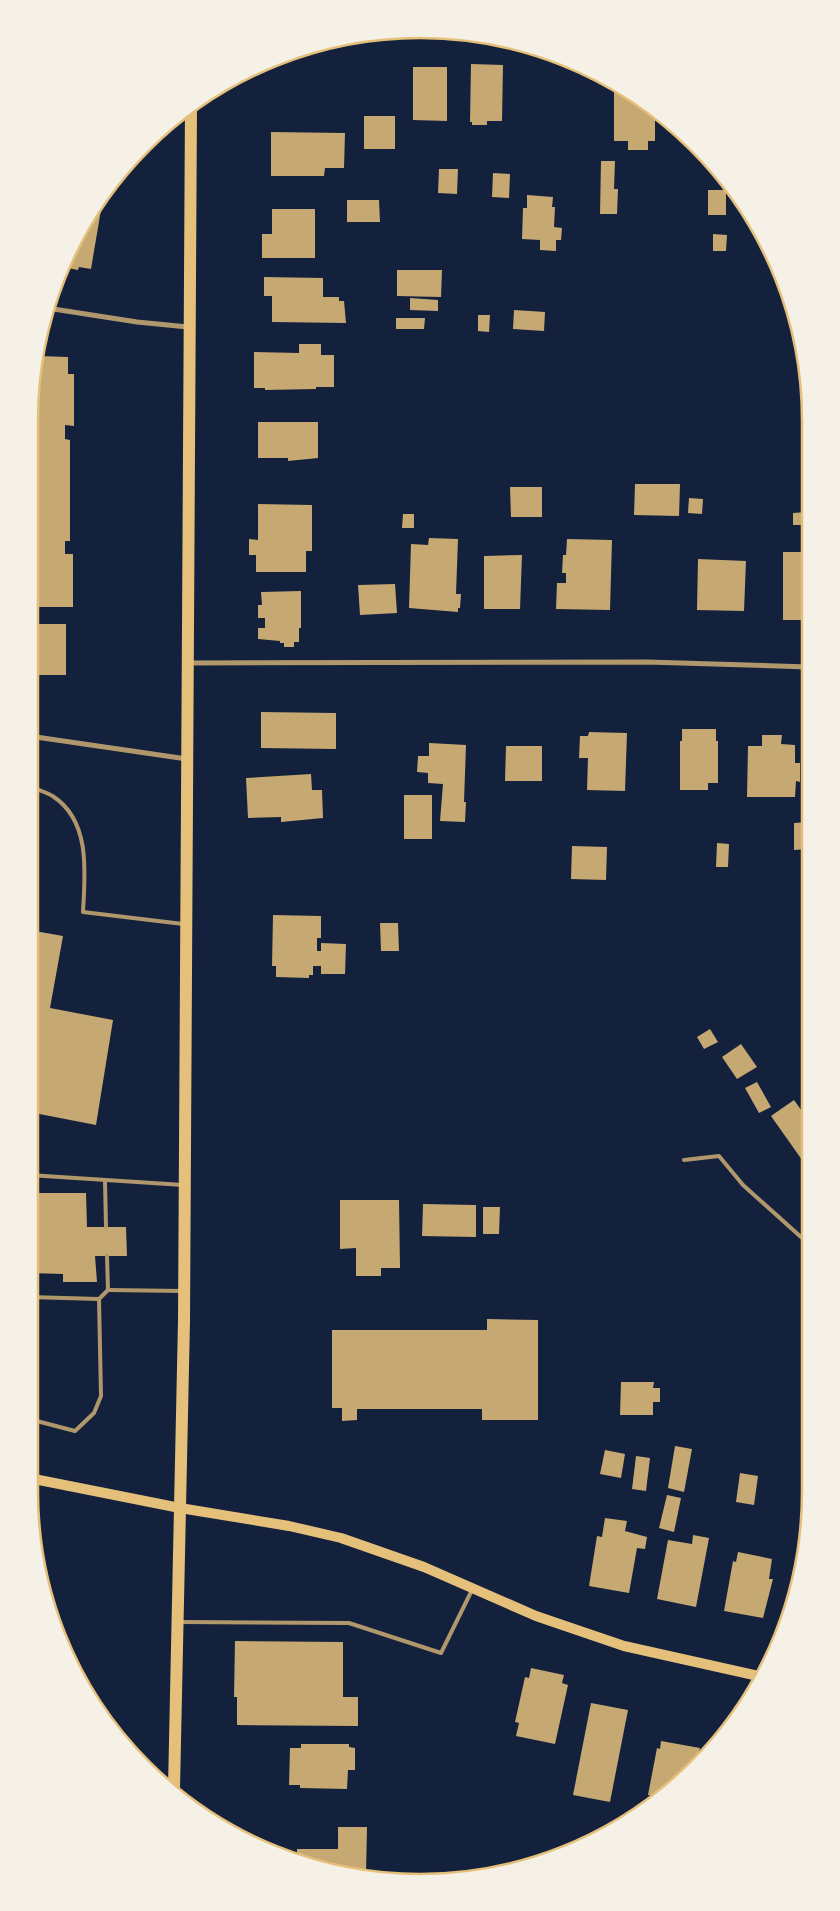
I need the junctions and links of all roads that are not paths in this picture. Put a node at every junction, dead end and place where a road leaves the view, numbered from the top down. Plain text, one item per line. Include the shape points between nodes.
1 (191, 114) edge
2 (54, 309) edge
3 (190, 327) junction
4 (188, 663) junction
5 (802, 667) edge
6 (38, 737) edge
7 (188, 759) junction
8 (38, 790) edge
9 (187, 924) junction
10 (684, 1160) dead end
11 (38, 1176) edge
12 (105, 1181) junction
13 (185, 1185) junction
14 (106, 1227) dead end
15 (802, 1239) edge
16 (107, 1256) dead end
17 (108, 1290) junction
18 (184, 1291) junction
19 (38, 1297) edge
20 (99, 1298) junction
21 (38, 1421) edge
22 (38, 1480) edge
23 (180, 1508) junction
24 (473, 1588) junction
25 (178, 1622) junction
26 (755, 1675) edge
27 (174, 1784) edge

1 - 3 main road
2 - 3 street
3 - 4 main road
4 - 5 street via 647,662
4 - 7 main road
6 - 7 street
7 - 9 main road
8 - 9 lane via 53,796 67,809 76,826 83,848 83,912
9 - 13 main road
10 - 15 lane via 719,1156 743,1185
11 - 12 lane
12 - 13 lane
12 - 14 lane
13 - 18 main road
16 - 17 lane
17 - 18 lane
17 - 20 lane
18 - 23 main road
19 - 20 lane
20 - 21 lane via 101,1396 94,1413 75,1431
22 - 23 main road
23 - 24 main road via 341,1538
23 - 25 main road
24 - 25 lane via 441,1653 348,1623
24 - 26 main road via 536,1616 624,1646
25 - 27 main road

